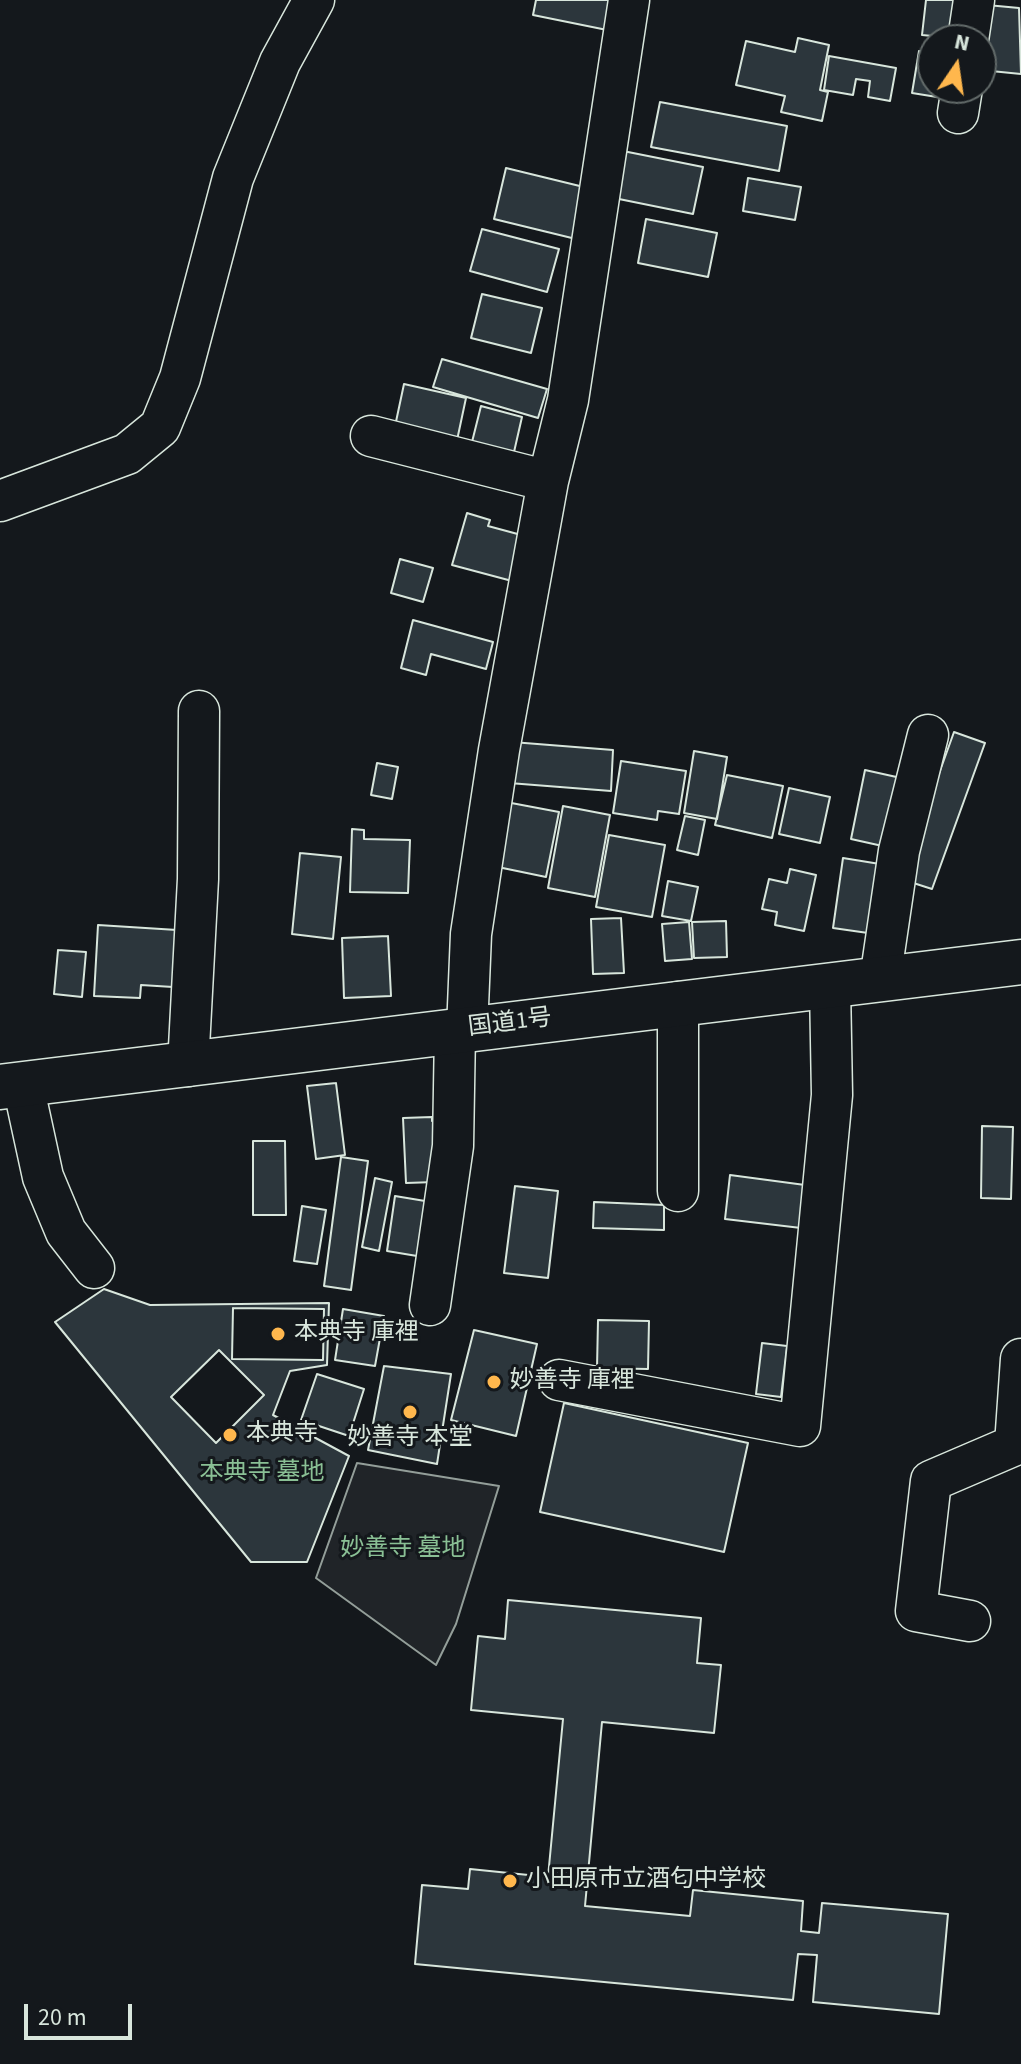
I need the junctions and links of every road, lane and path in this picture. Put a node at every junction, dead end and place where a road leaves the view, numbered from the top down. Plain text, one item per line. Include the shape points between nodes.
1 (314, 0) edge
2 (629, 0) edge
3 (974, 0) edge
4 (970, 24) edge
5 (371, 436) dead end
6 (548, 481) junction
7 (0, 501) edge
8 (199, 711) dead end
9 (928, 735) dead end
10 (1021, 962) edge
11 (880, 980) junction
12 (830, 986) junction
13 (678, 1002) junction
14 (461, 1030) junction
15 (188, 1066) junction
16 (12, 1086) edge
17 (678, 1191) dead end
18 (94, 1268) dead end
19 (430, 1305) dead end
20 (1021, 1359) edge
21 (559, 1380) dead end
22 (970, 1621) dead end

1 - 7 street via 280,62 233,178 180,378 160,427 127,454
2 - 6 street via 568,400
3 - 4 street
5 - 6 street
6 - 14 street via 499,750
8 - 15 street via 198,879
9 - 11 street via 899,851
10 - 11 highway, 国道1号
11 - 12 highway, 国道1号
12 - 13 highway, 国道1号
12 - 21 street via 832,1095 800,1426
13 - 14 highway, 国道1号
13 - 17 street
14 - 15 highway, 国道1号
14 - 19 street via 453,1146
15 - 16 highway, 国道1号
16 - 18 street via 66,1232
20 - 22 street via 1015,1445 931,1481 916,1611

